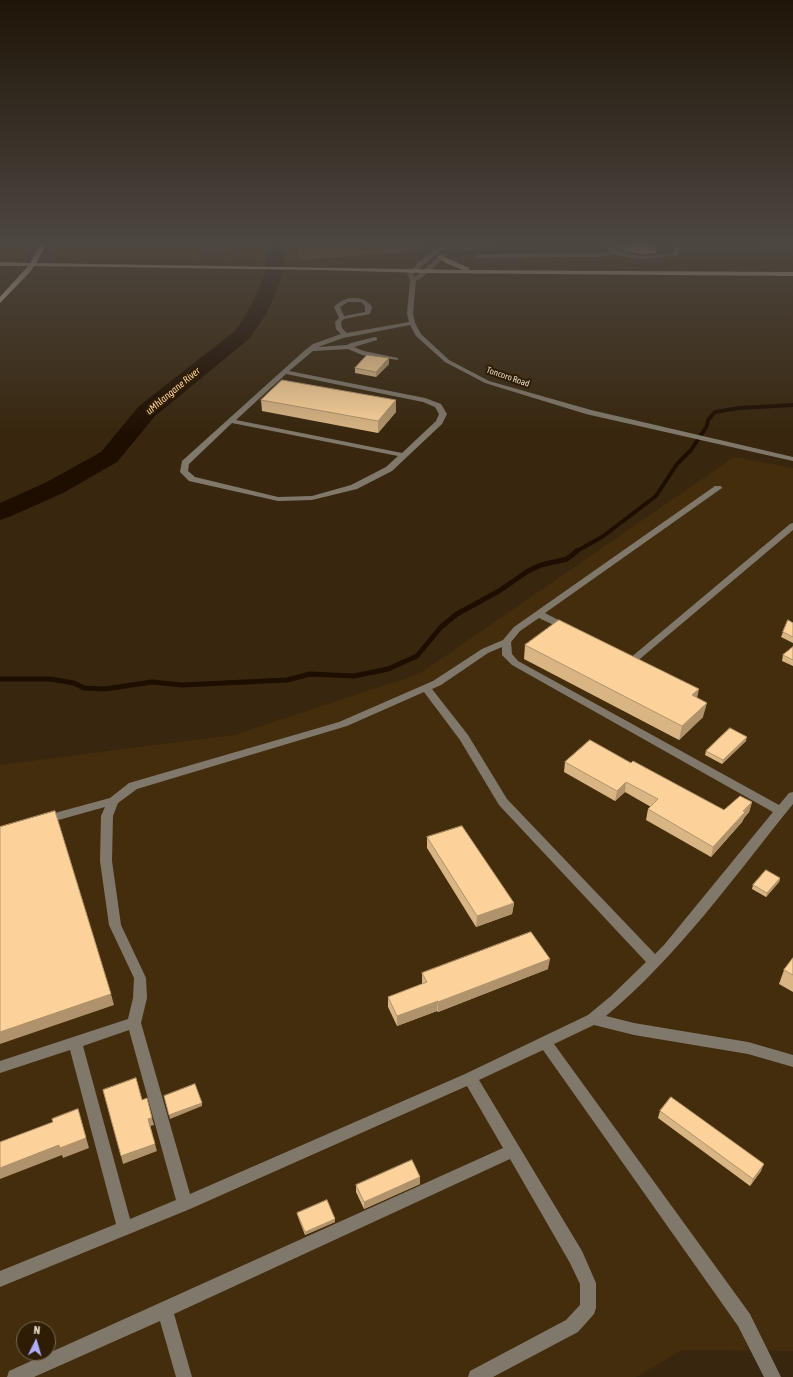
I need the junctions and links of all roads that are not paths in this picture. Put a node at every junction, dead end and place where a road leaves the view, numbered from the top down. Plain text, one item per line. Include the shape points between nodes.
1 (338, 306) edge
2 (368, 306) edge
3 (411, 306) edge
4 (342, 318) junction
5 (412, 323) junction
6 (347, 336) junction
7 (375, 339) dead end
8 (349, 347) junction
9 (310, 349) junction
10 (396, 359) dead end
11 (285, 372) junction
12 (231, 421) junction
13 (404, 455) junction
14 (793, 459) edge
15 (718, 488) dead end
16 (793, 526) edge
17 (539, 614) junction
18 (574, 632) edge
19 (506, 642) junction
20 (631, 661) edge
21 (426, 688) junction
22 (793, 796) edge
23 (114, 801) junction
24 (780, 812) junction
25 (30, 824) edge
26 (654, 962) junction
27 (593, 1019) junction
28 (134, 1023) junction
29 (75, 1042) junction
30 (545, 1042) junction
31 (793, 1061) edge
32 (0, 1067) edge
33 (470, 1078) junction
34 (514, 1150) junction
35 (185, 1204) junction
36 (125, 1229) junction
37 (0, 1279) edge
38 (165, 1310) junction
39 (15, 1377) edge
40 (184, 1377) edge
41 (476, 1377) edge
42 (773, 1377) edge

1 - 4 street
2 - 4 street via 368,313
3 - 5 street
4 - 6 street via 338,322 338,329
5 - 6 street
5 - 14 street, Toncoro Road via 418,335 447,361 487,382 555,403
6 - 9 street via 319,343
7 - 8 street
8 - 9 street
8 - 10 street
9 - 11 street
11 - 12 street
11 - 13 street via 425,400 438,406 443,414 439,422
12 - 13 street
12 - 13 street via 185,463 184,472 192,479 278,498 312,498 354,487 389,469
15 - 17 street
16 - 20 street
17 - 18 street
17 - 19 street via 516,629
19 - 21 street via 485,651
19 - 24 street via 507,655 515,663
21 - 23 street via 343,724 134,786
21 - 26 street via 464,738 503,802
22 - 24 street
23 - 25 street
23 - 28 street via 107,816 106,861 115,925 140,978 140,998
24 - 26 street via 668,949
26 - 27 street
27 - 30 street
27 - 31 street via 748,1048
28 - 29 street
28 - 35 street
29 - 32 street
29 - 36 street
30 - 33 street
30 - 42 street via 744,1320
33 - 34 street
33 - 35 street
34 - 38 street
34 - 41 street via 582,1270 588,1283 588,1308 572,1326
35 - 36 street
36 - 37 street
38 - 39 street
38 - 40 street

